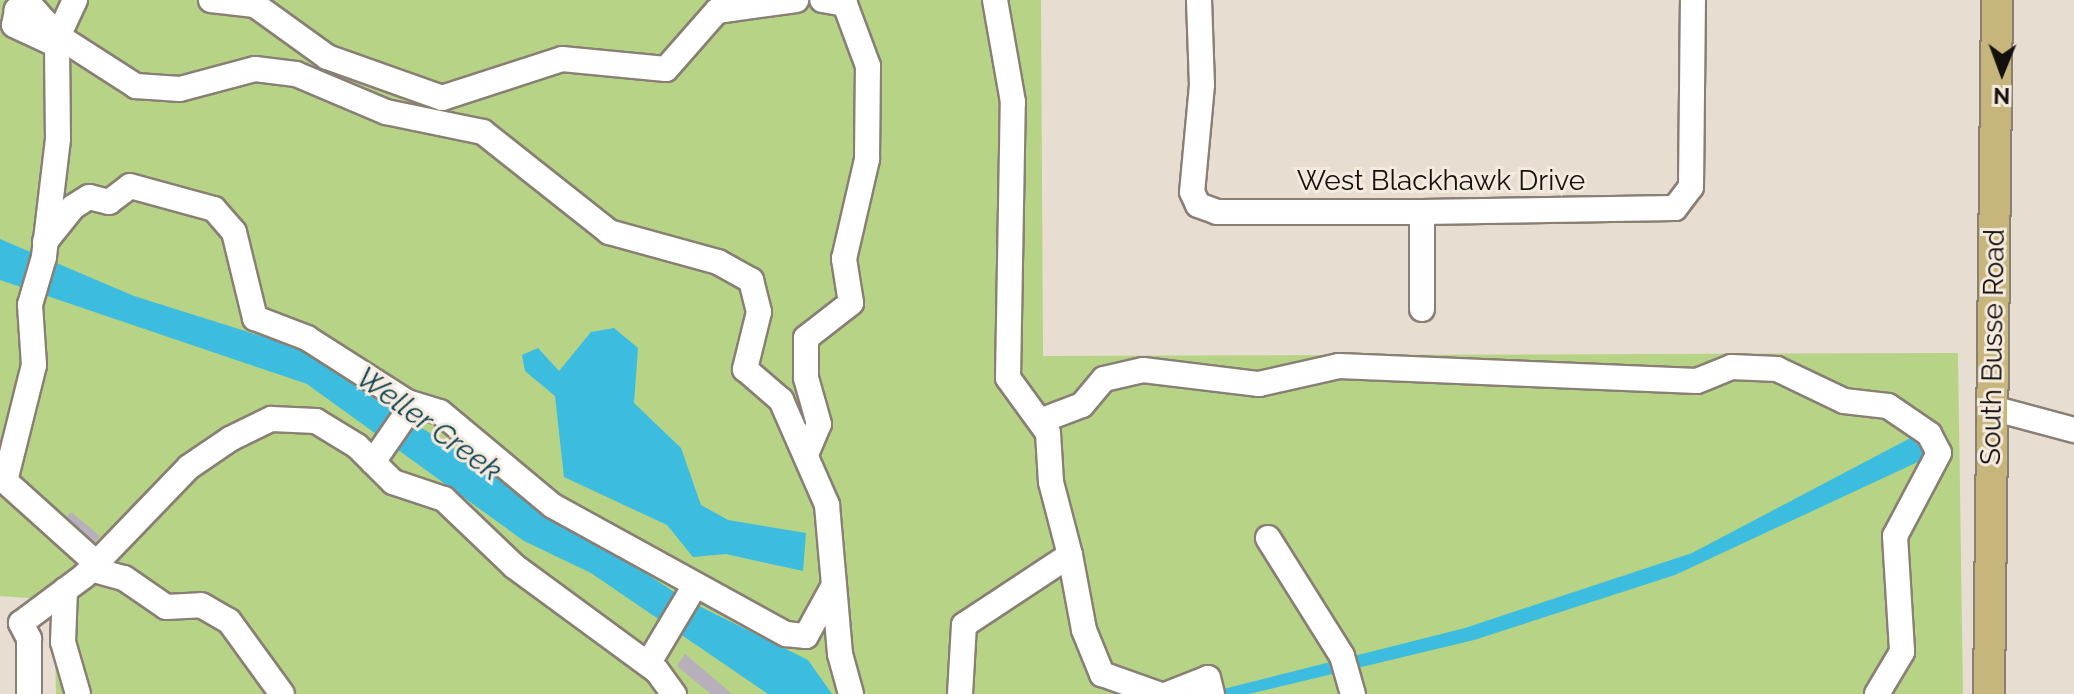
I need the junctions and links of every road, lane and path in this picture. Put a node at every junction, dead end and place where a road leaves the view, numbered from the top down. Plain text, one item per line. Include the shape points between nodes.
1 (75, 0) edge
2 (211, 0) edge
3 (796, 0) edge
4 (995, 0) edge
5 (1199, 0) edge
6 (1693, 0) edge
7 (1997, 0) edge
8 (845, 1) edge
9 (58, 36) junction
10 (1422, 212) junction
11 (44, 249) junction
12 (1422, 309) dead end
13 (411, 407) junction
14 (1992, 408) junction
15 (1040, 421) junction
16 (2074, 430) edge
17 (807, 452) junction
18 (376, 457) junction
19 (1268, 538) dead end
20 (1070, 555) junction
21 (93, 566) junction
22 (835, 583) junction
23 (65, 590) junction
24 (690, 593) junction
25 (10, 622) edge
26 (651, 650) junction
27 (1347, 674) edge
28 (1212, 692) edge
29 (29, 694) edge
30 (78, 694) edge
31 (282, 694) edge
32 (674, 694) edge
33 (851, 694) edge
34 (960, 694) edge
35 (1158, 694) edge
36 (1168, 694) edge
37 (1877, 694) edge
38 (1989, 694) edge

1 - 9 street
2 - 3 street via 255,5 327,57 442,98 562,59 666,69 717,11
4 - 15 street via 1013,102 1008,378
5 - 10 street, West Blackhawk Drive via 1202,85 1192,192 1198,205 1217,212
6 - 10 street, West Blackhawk Drive via 1691,187 1682,200 1664,209
7 - 14 main road, South Busse Road
8 - 17 street via 868,66 867,159 844,259 851,303 806,338 806,378 819,424
9 - 11 street via 31,6 17,10 14,25 57,45 58,139
9 - 17 street via 136,86 180,89 255,69 282,72 386,112 483,132 609,232 718,262 751,280 759,312 745,369 781,400
10 - 12 street
11 - 13 street via 73,207 89,197 109,202 130,186 214,209 234,232 255,318 307,338
11 - 21 street via 30,305 34,365 5,481
13 - 18 street
13 - 24 street via 440,412 553,506
14 - 16 street
14 - 38 main road, South Busse Road
15 - 20 street
15 - 37 street via 1082,405 1104,379 1143,370 1259,384 1339,366 1697,381 1731,367 1789,373 1844,401 1888,406 1929,434 1939,453 1895,536 1902,652
17 - 22 street via 827,505
18 - 21 street via 316,421 271,419 189,467
18 - 26 street via 393,482 444,499 514,566
19 - 27 street
20 - 34 street via 964,625
20 - 35 street via 1084,630 1102,674
21 - 23 street
21 - 31 street via 124,578 166,607 201,605 229,621
22 - 24 street via 806,636 786,634
22 - 33 street
23 - 25 street
23 - 30 street via 63,642
24 - 26 street
25 - 29 street via 29,639
26 - 32 street
28 - 36 street via 1208,678

